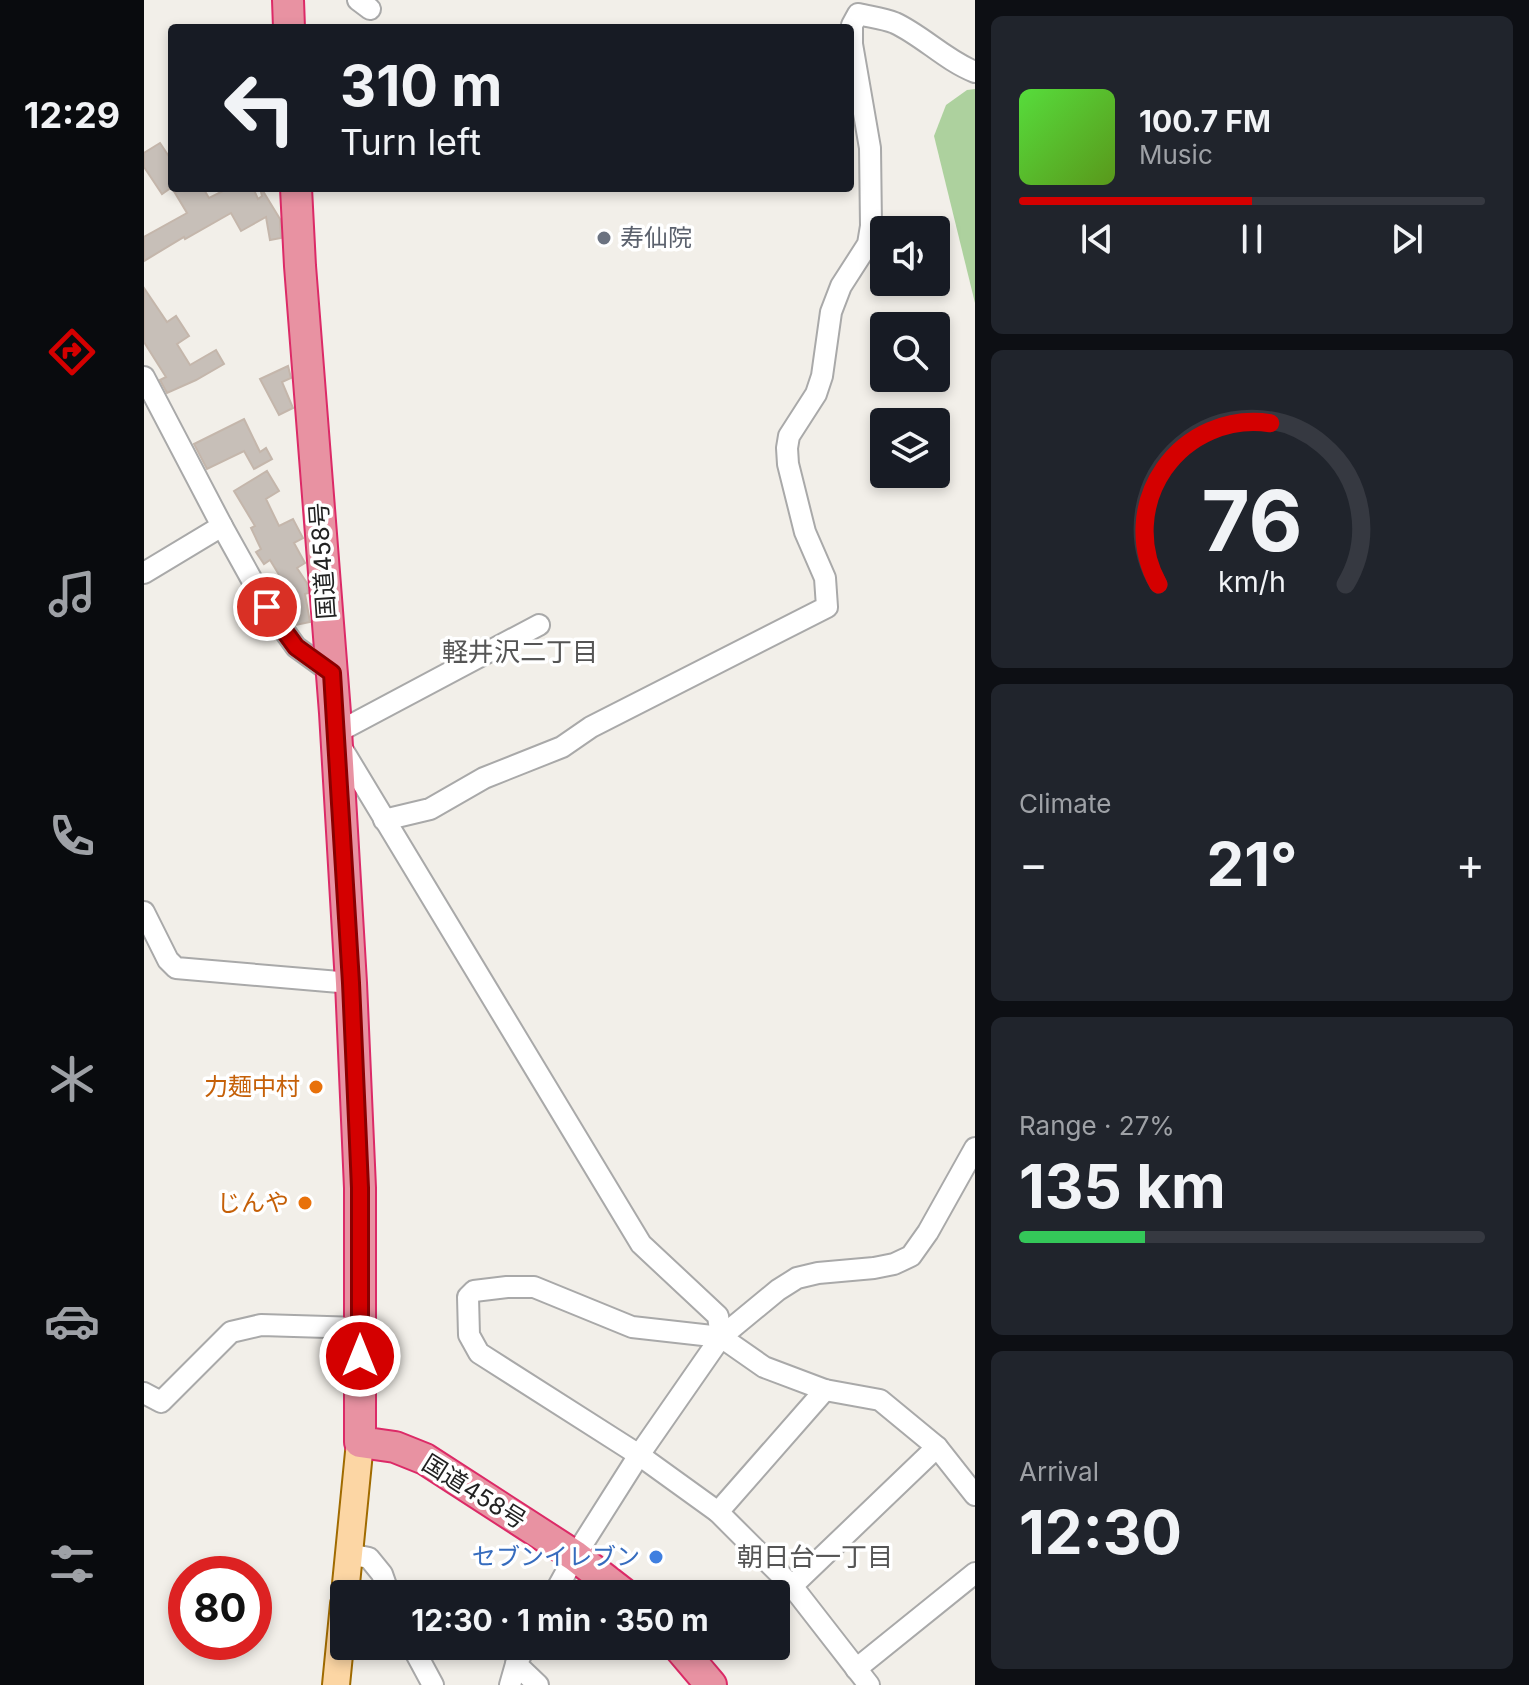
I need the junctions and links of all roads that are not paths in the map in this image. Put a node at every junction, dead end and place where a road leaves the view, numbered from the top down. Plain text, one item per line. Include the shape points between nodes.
1 (288, 0) edge
2 (289, 24) edge
3 (853, 24) edge
4 (854, 56) edge
5 (975, 72) edge
6 (296, 192) edge
7 (144, 377) edge
8 (222, 526) junction
9 (144, 573) edge
10 (539, 625) dead end
11 (332, 673) junction
12 (336, 736) junction
13 (384, 820) junction
14 (144, 912) edge
15 (351, 983) junction
16 (975, 1148) edge
17 (360, 1328) junction
18 (721, 1337) junction
19 (825, 1390) junction
20 (144, 1393) edge
21 (360, 1442) junction
22 (937, 1447) junction
23 (639, 1455) junction
24 (975, 1495) edge
25 (718, 1512) junction
26 (349, 1554) junction
27 (575, 1556) junction
28 (975, 1573) edge
29 (346, 1580) edge
30 (384, 1580) edge
31 (562, 1580) edge
32 (606, 1580) edge
33 (792, 1586) junction
34 (338, 1660) edge
35 (420, 1660) edge
36 (519, 1660) edge
37 (524, 1660) edge
38 (690, 1660) edge
39 (862, 1677) edge
40 (336, 1685) edge
41 (433, 1685) edge
42 (510, 1685) edge
43 (538, 1685) edge
44 (711, 1685) edge

1 - 2 highway
3 - 5 street via 858,14 891,21
4 - 13 street via 870,148 868,244 841,286 831,312 822,376 787,448 805,532 825,578 827,607 591,727 562,747 484,778 430,809
6 - 11 highway, 国道458号
7 - 8 street
8 - 9 street
8 - 11 street via 296,647
10 - 12 street
11 - 12 highway, 国道458号
12 - 13 street
12 - 15 highway, 国道458号
13 - 18 street via 641,1244 718,1316
14 - 15 street via 176,968
15 - 17 highway, 国道458号
16 - 18 street via 911,1256 884,1266 797,1278
17 - 20 street via 261,1325 231,1332 161,1402
17 - 21 highway, 国道458号
18 - 19 street via 764,1367
18 - 23 street
18 - 23 street via 632,1327 534,1287 474,1291 468,1297 469,1335 479,1353
19 - 22 street via 880,1400
19 - 25 street
21 - 26 main road
21 - 27 highway, 国道458号 via 395,1447 425,1459
22 - 24 street
22 - 33 street
23 - 25 street
23 - 27 street
25 - 33 street
26 - 29 main road
26 - 30 street via 369,1558
27 - 31 street
27 - 32 highway, 国道458号
28 - 39 street
33 - 39 street
34 - 40 main road
35 - 41 street
36 - 42 street
37 - 43 street
38 - 44 highway

